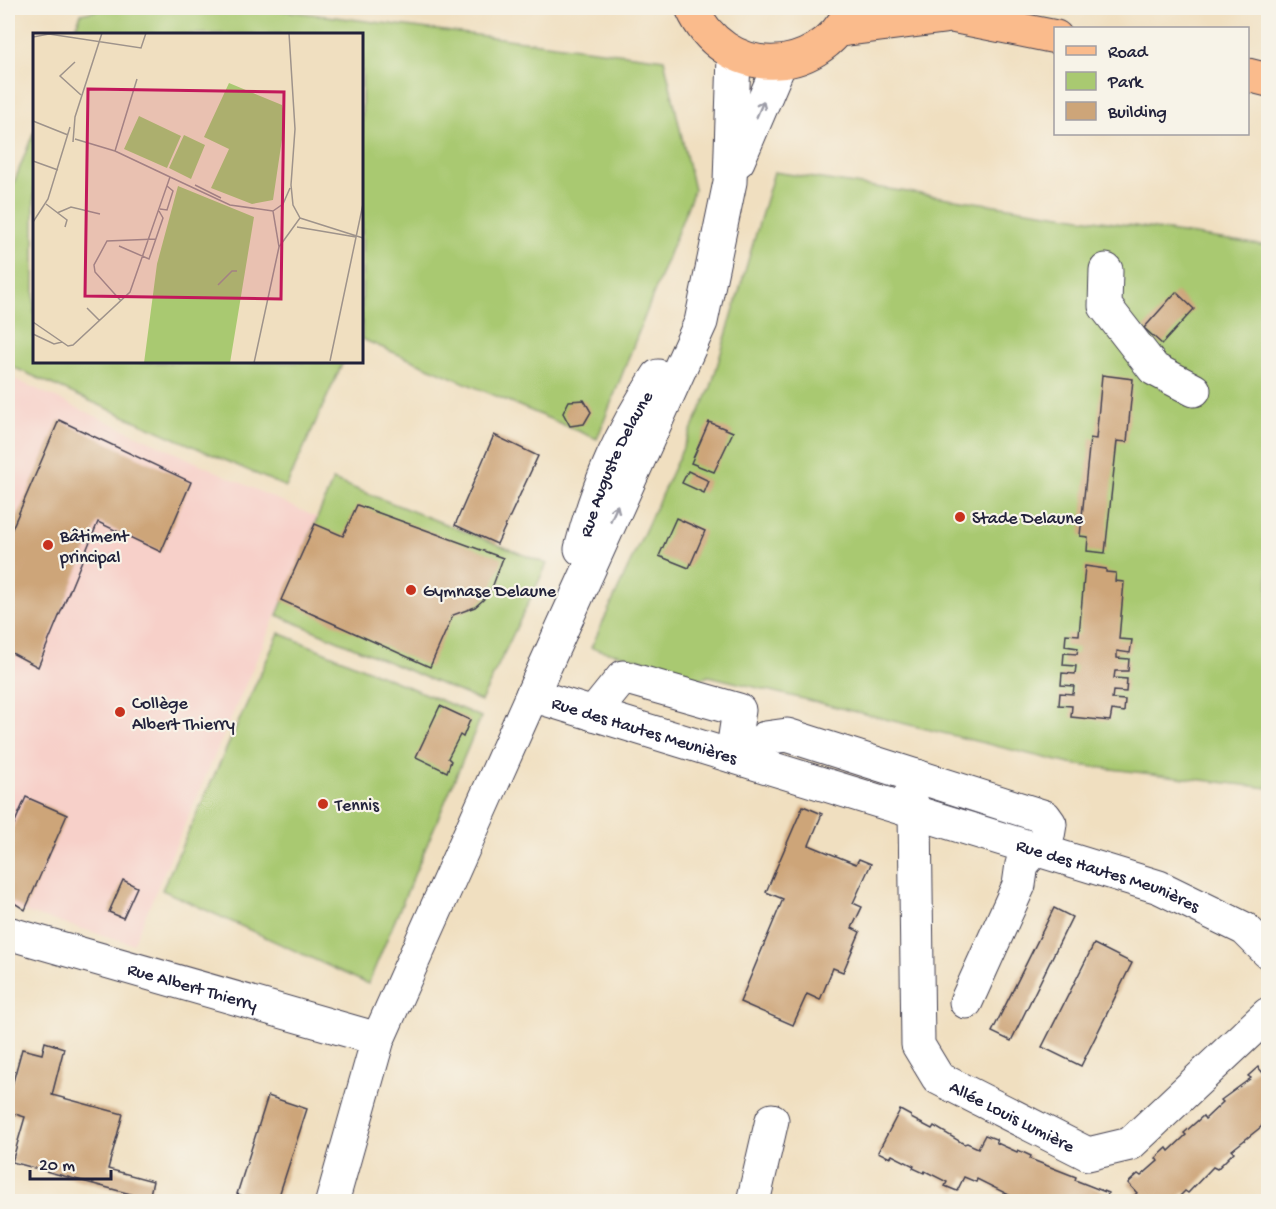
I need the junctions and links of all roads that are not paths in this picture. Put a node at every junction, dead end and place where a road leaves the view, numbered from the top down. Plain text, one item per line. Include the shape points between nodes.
1 (692, 8) edge
2 (945, 12) edge
3 (846, 19) edge
4 (1054, 37) edge
5 (734, 56) junction
6 (780, 63) junction
7 (1249, 75) edge
8 (1269, 80) edge
9 (730, 182) junction
10 (1106, 270) dead end
11 (1194, 390) dead end
12 (532, 695) junction
13 (593, 714) junction
14 (738, 758) junction
15 (917, 776) junction
16 (915, 812) junction
17 (1038, 850) junction
18 (8, 933) edge
19 (1269, 952) edge
20 (966, 1002) dead end
21 (1269, 1014) edge
22 (378, 1038) junction
23 (772, 1120) dead end
24 (332, 1202) edge
25 (753, 1202) edge

1 - 5 main road via 701,27
2 - 3 main road
2 - 4 main road
3 - 6 main road via 816,51
5 - 6 main road
5 - 9 street, Rue Auguste Delaune
9 -> 6 street, Rue Auguste Delaune
7 - 8 main road
9 - 12 street, Rue Auguste Delaune via 701,322
10 - 11 street via 1106,306 1154,369
12 - 13 street, Rue des Hautes Meunières
12 - 22 street, Rue des Hautes Meunières
13 - 14 street, Rue des Hautes Meunières
13 - 14 street via 623,677 739,710
14 - 15 street via 765,738 787,735
14 - 16 street, Rue des Hautes Meunières
15 - 16 street, Allée Louis Lumière via 910,797
15 - 17 street via 1045,817 1050,824 1048,836
16 - 17 street, Rue des Hautes Meunières
16 - 21 street, Allée Louis Lumière via 918,1045 938,1078 1088,1154 1130,1144
17 - 19 street, Rue des Hautes Meunières via 1160,887 1245,929
17 - 20 street via 1022,864 1019,885
18 - 22 street, Rue Albert Thierry
22 - 24 street, Rue des Hautes Meunières
23 - 25 street

